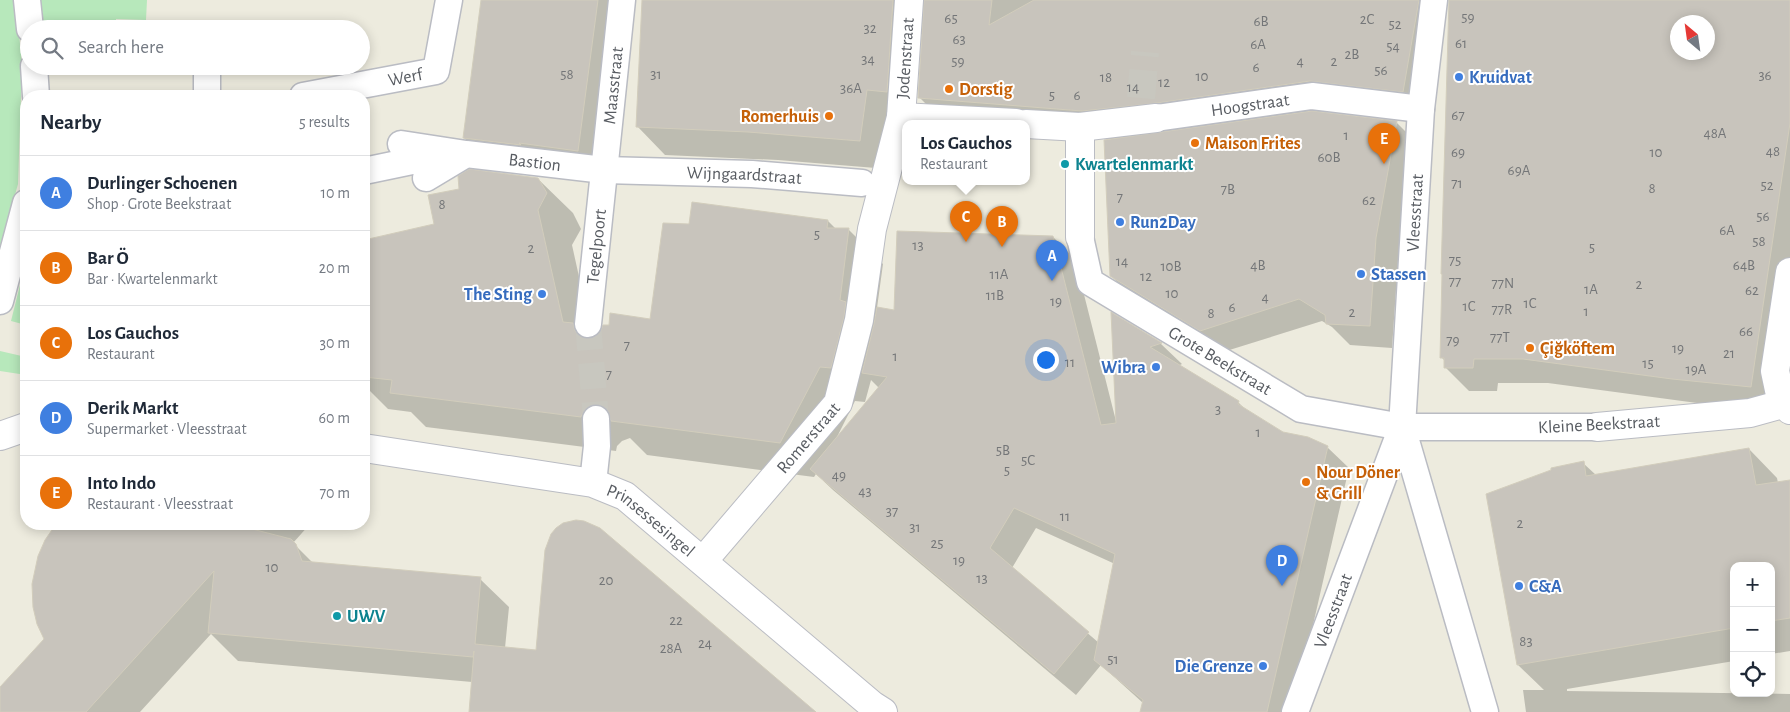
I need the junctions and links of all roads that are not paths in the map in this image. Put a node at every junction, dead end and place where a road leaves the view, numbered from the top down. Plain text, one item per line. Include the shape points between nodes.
1 (27, 0) edge
2 (622, 0) edge
3 (909, 0) edge
4 (1434, 0) edge
5 (448, 1) edge
6 (29, 20) edge
7 (35, 75) edge
8 (208, 75) edge
9 (349, 84) edge
10 (36, 90) edge
11 (207, 90) edge
12 (326, 90) edge
13 (1421, 109) junction
14 (1147, 112) joint
15 (902, 117) junction
16 (959, 120) edge
17 (1030, 124) edge
18 (1080, 127) junction
19 (401, 144) dead end
20 (459, 153) junction
21 (370, 170) edge
22 (604, 170) junction
23 (426, 178) dead end
24 (873, 184) junction
25 (20, 226) edge
26 (1080, 236) joint
27 (1790, 272) edge
28 (0, 301) edge
29 (588, 324) tunnel mouth
30 (1788, 406) edge
31 (596, 419) tunnel mouth
32 (1402, 427) junction
33 (1597, 427) joint
34 (20, 429) edge
35 (0, 436) edge
36 (370, 449) edge
37 (593, 483) junction
38 (703, 561) junction
39 (883, 712) edge
40 (1295, 712) edge
41 (1485, 712) edge

1 - 6 street
2 - 22 street, Maasstraat
3 - 15 street, Jodenstraat
4 - 13 street, Vleesstraat
5 - 9 street, Werf via 436,71
7 - 10 street
8 - 11 street
9 - 12 street, Werf
13 - 14 street, Hoogstraat via 1312,96
13 - 32 street, Vleesstraat
14 - 18 street, Hoogstraat
15 - 16 street
15 - 24 street
17 - 18 street
18 - 26 street
19 - 20 street, Bastion
20 - 21 street, Bastion
20 - 22 street, Bastion
20 - 23 street
22 - 24 street, Wijngaardstraat via 752,174
22 - 29 street, Tegelpoort
24 - 38 street, Romerstraat via 872,230 859,320 838,403
25 - 28 street
26 - 32 street, Grote Beekstraat via 1090,282 1301,409
27 - 30 street via 1775,371 1778,390
30 - 33 street, Kleine Beekstraat via 1750,413
31 - 37 street
32 - 33 street, Kleine Beekstraat
32 - 40 street, Vleesstraat
32 - 41 street, Vleesstraat
34 - 35 street
36 - 37 street, Prinsessesingel
37 - 38 street, Prinsessesingel via 625,496
38 - 39 street, Prinsessesingel

